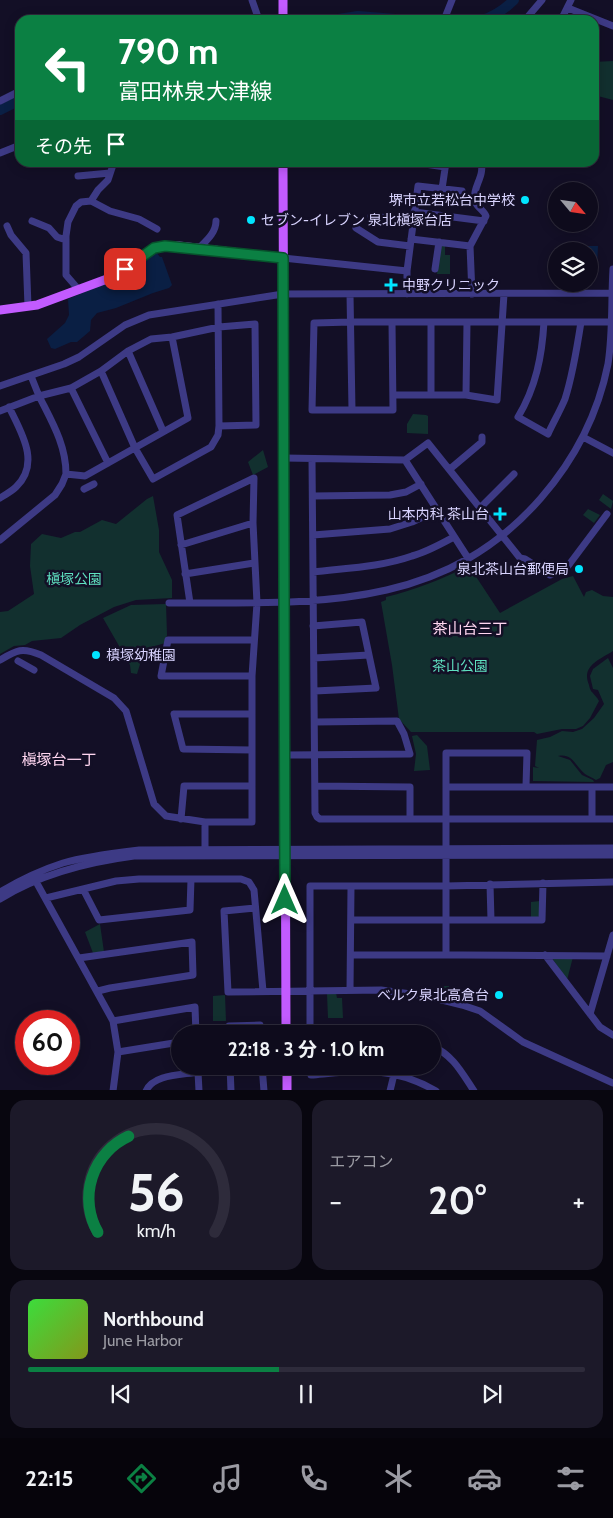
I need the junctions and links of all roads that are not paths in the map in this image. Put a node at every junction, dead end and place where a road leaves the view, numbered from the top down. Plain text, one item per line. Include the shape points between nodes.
1 (252, 0) edge
2 (283, 0) edge
3 (452, 0) edge
4 (542, 0) edge
5 (571, 0) edge
6 (568, 8) junction
7 (257, 15) edge
8 (283, 15) edge
9 (445, 15) edge
10 (529, 15) edge
11 (564, 15) edge
12 (586, 15) edge
13 (599, 20) edge
14 (613, 26) edge
15 (15, 93) edge
16 (0, 101) edge
17 (15, 147) edge
18 (0, 153) edge
19 (112, 167) edge
20 (283, 167) edge
21 (445, 167) edge
22 (482, 167) edge
23 (110, 173) junction
24 (78, 176) dead end
25 (442, 189) junction
26 (462, 191) dead end
27 (91, 201) junction
28 (414, 212) junction
29 (371, 216) dead end
30 (32, 220) dead end
31 (216, 221) dead end
32 (413, 221) junction
33 (484, 221) junction
34 (7, 226) dead end
35 (157, 228) dead end
36 (356, 228) dead end
37 (66, 240) junction
38 (411, 242) junction
39 (439, 242) junction
40 (470, 246) junction
41 (198, 249) junction
42 (283, 258) junction
43 (435, 269) dead end
44 (613, 269) edge
45 (407, 271) junction
46 (79, 290) junction
47 (613, 293) edge
48 (283, 294) junction
49 (350, 294) junction
50 (408, 294) junction
51 (472, 294) junction
52 (504, 294) junction
53 (218, 304) junction
54 (28, 306) junction
55 (0, 310) edge
56 (350, 322) junction
57 (392, 322) junction
58 (431, 322) junction
59 (468, 322) junction
60 (503, 322) junction
61 (544, 322) junction
62 (581, 322) junction
63 (612, 322) edge
64 (219, 327) junction
65 (172, 337) junction
66 (128, 351) junction
67 (101, 371) junction
68 (31, 376) junction
69 (0, 386) edge
70 (71, 388) junction
71 (431, 394) junction
72 (393, 395) junction
73 (466, 395) junction
74 (39, 396) junction
75 (9, 407) junction
76 (352, 410) junction
77 (0, 411) edge
78 (219, 426) junction
79 (164, 431) junction
80 (482, 437) dead end
81 (583, 438) junction
82 (135, 448) junction
83 (613, 453) edge
84 (284, 458) junction
85 (312, 459) junction
86 (405, 460) junction
87 (108, 463) junction
88 (450, 468) junction
89 (66, 474) junction
90 (514, 474) dead end
91 (94, 484) dead end
92 (421, 484) junction
93 (84, 489) dead end
94 (313, 496) junction
95 (0, 498) edge
96 (480, 508) junction
97 (438, 510) junction
98 (607, 514) dead end
99 (253, 523) junction
100 (313, 534) junction
101 (502, 535) junction
102 (454, 537) junction
103 (0, 540) edge
104 (181, 544) junction
105 (468, 558) junction
106 (254, 562) junction
107 (313, 572) junction
108 (186, 574) junction
109 (313, 600) junction
110 (285, 602) junction
111 (169, 603) dead end
112 (190, 603) junction
113 (257, 603) junction
114 (313, 626) junction
115 (254, 640) junction
116 (369, 655) junction
117 (314, 658) junction
118 (0, 660) edge
119 (18, 661) dead end
120 (34, 670) dead end
121 (252, 676) junction
122 (315, 690) junction
123 (252, 714) junction
124 (315, 722) junction
125 (252, 750) junction
126 (315, 754) junction
127 (285, 755) junction
128 (252, 786) junction
129 (315, 786) junction
130 (526, 786) junction
131 (446, 787) junction
132 (592, 787) junction
133 (613, 787) edge
134 (181, 819) junction
135 (410, 819) junction
136 (592, 819) junction
137 (613, 819) edge
138 (446, 820) junction
139 (205, 822) junction
140 (613, 848) edge
141 (205, 849) junction
142 (445, 852) junction
143 (285, 853) junction
144 (613, 855) edge
145 (34, 878) junction
146 (191, 879) junction
147 (613, 882) edge
148 (543, 883) junction
149 (490, 884) junction
150 (446, 886) junction
151 (351, 887) junction
152 (83, 889) junction
153 (0, 892) edge
154 (0, 898) edge
155 (46, 898) junction
156 (255, 908) junction
157 (351, 920) junction
158 (446, 920) junction
159 (491, 920) junction
160 (613, 935) edge
161 (350, 955) junction
162 (446, 955) junction
163 (545, 955) junction
164 (607, 956) junction
165 (79, 958) junction
166 (350, 990) junction
167 (98, 991) junction
168 (263, 991) junction
169 (310, 991) junction
170 (285, 992) junction
171 (590, 1014) junction
172 (114, 1021) junction
173 (196, 1025) edge
174 (286, 1025) edge
175 (310, 1025) edge
176 (613, 1035) edge
177 (171, 1043) edge
178 (441, 1050) edge
179 (118, 1052) junction
180 (230, 1075) edge
181 (263, 1075) edge
182 (287, 1075) edge
183 (394, 1075) edge
184 (404, 1075) edge
185 (613, 1083) edge
186 (112, 1090) edge
187 (146, 1090) edge
188 (199, 1090) edge
189 (231, 1090) edge
190 (264, 1090) edge
191 (287, 1090) edge
192 (390, 1090) edge
193 (436, 1090) edge
194 (474, 1090) edge

1 - 7 street
2 - 8 main road
3 - 9 street
4 - 10 street
5 - 6 street
6 - 11 street
6 - 12 street
13 - 14 street
15 - 16 street
17 - 18 street
19 - 23 street
20 - 42 main road
21 - 25 street
22 - 33 street via 474,192 478,206 486,216
23 - 24 street
23 - 27 street
25 - 26 street
25 - 28 street via 418,186
27 - 35 street
27 - 37 street via 76,206 68,222
28 - 32 street
28 - 33 street
29 - 32 street
30 - 37 street
31 - 41 street via 212,233
32 - 38 street
33 - 40 street
34 - 54 street via 26,253
36 - 38 street via 378,242
37 - 46 street via 66,275
38 - 39 street
38 - 45 street
39 - 40 street
39 - 43 street
40 - 51 street
41 - 42 main road
41 - 46 main road via 156,247 125,269
42 - 45 street
42 - 48 main road
44 - 47 street
45 - 50 street
46 - 54 main road
47 - 52 street
47 - 63 street
48 - 49 street
48 - 53 street
48 - 84 main road
49 - 50 street
49 - 56 street
50 - 51 street
51 - 52 street
52 - 60 street
53 - 64 street
53 - 68 street via 149,315 125,325 79,357
54 - 55 main road
56 - 57 street
56 - 76 street
56 - 76 street via 314,323 312,410
57 - 58 street
57 - 72 street
58 - 59 street
58 - 71 street
59 - 60 street
59 - 73 street
60 - 61 street
60 - 73 street via 497,400
61 - 62 street
61 - 62 street via 539,365 531,392 518,417 548,434 570,383
62 - 63 street
63 - 81 street via 605,374
64 - 65 street
64 - 78 street
64 - 78 street via 255,324 256,425
65 - 66 street via 151,339
65 - 79 street via 188,418
66 - 67 street
66 - 79 street
67 - 70 street
67 - 82 street
68 - 69 street
68 - 74 street
70 - 74 street
70 - 87 street
71 - 72 street
71 - 73 street
72 - 76 street via 393,410
74 - 75 street
74 - 89 street via 60,438
75 - 77 street
75 - 95 street via 27,445 28,466 16,488
78 - 82 street via 211,447 153,479
79 - 82 street
80 - 88 street via 482,442
81 - 83 street
81 - 101 street via 550,487
82 - 87 street
84 - 85 street
84 - 110 main road
85 - 86 street
85 - 94 street
86 - 88 street via 428,443
86 - 92 street
87 - 89 street via 85,476
88 - 96 street
89 - 103 street via 55,495
90 - 96 street
91 - 93 street
92 - 94 street via 406,492 390,495
92 - 97 street
94 - 100 street
96 - 101 street
97 - 100 street via 390,529
97 - 102 street
98 - 101 street via 568,566 553,575 520,558
99 - 104 street
99 - 104 street via 254,478 177,514
99 - 106 street
100 - 107 street
101 - 105 street
102 - 105 street
102 - 107 street via 412,557
104 - 108 street
105 - 109 street via 443,572 402,587 358,596
106 - 108 street
106 - 113 street
107 - 109 street
108 - 112 street
109 - 110 street
109 - 114 street
110 - 113 street
110 - 127 main road
111 - 112 street
112 - 113 street
113 - 115 street
114 - 116 street via 362,622
114 - 117 street
115 - 121 street
115 - 121 street via 168,640 161,676
116 - 117 street
116 - 122 street via 376,688
117 - 122 street
118 - 134 street via 15,651 29,650 114,698 126,711 154,804 166,816
119 - 120 street
121 - 123 street
122 - 124 street
123 - 125 street
123 - 125 street via 174,714 183,749
124 - 126 street
124 - 126 street via 398,721 410,754
125 - 128 street
126 - 127 street
126 - 129 street
127 - 143 main road
128 - 134 street via 184,786
128 - 139 street via 252,822
129 - 135 street via 315,813 320,819
129 - 135 street via 410,787
130 - 131 street
130 - 131 street via 527,753 446,753
130 - 132 street
131 - 138 street
132 - 133 street
132 - 136 street
134 - 139 street
135 - 138 street
136 - 137 street
136 - 138 street
138 - 142 street
139 - 141 street
140 - 142 street
141 - 143 street
141 - 145 street via 105,854 64,863
142 - 143 street
142 - 144 street
142 - 150 street
143 - 145 street via 134,856
143 - 170 main road
145 - 153 street
145 - 154 street
145 - 155 street
146 - 152 street via 116,881
146 - 152 street via 190,910 100,920
146 - 156 street via 241,879 249,882 254,890
147 - 148 street
148 - 149 street
148 - 159 street via 542,920
149 - 150 street
149 - 159 street
150 - 151 street
150 - 158 street
151 - 157 street
151 - 169 street via 310,886
152 - 155 street
155 - 165 street
156 - 168 street
156 - 168 street via 224,911 228,992
157 - 158 street
157 - 161 street
158 - 159 street
158 - 162 street
160 - 164 street
161 - 162 street
161 - 166 street
162 - 163 street
163 - 164 street
163 - 171 street
164 - 171 street
165 - 167 street
165 - 167 street via 192,942 193,975
166 - 169 street
166 - 185 street via 395,991 480,1011 523,1042
167 - 172 street
168 - 170 street
169 - 170 street
169 - 175 street
170 - 174 main road
171 - 176 street via 600,1028
172 - 173 street via 195,1007
172 - 179 street
177 - 179 street
178 - 194 street via 456,1064
179 - 186 street
180 - 189 street
181 - 190 street
182 - 191 main road
183 - 192 street
184 - 193 street
187 - 188 street via 160,1079 198,1072

